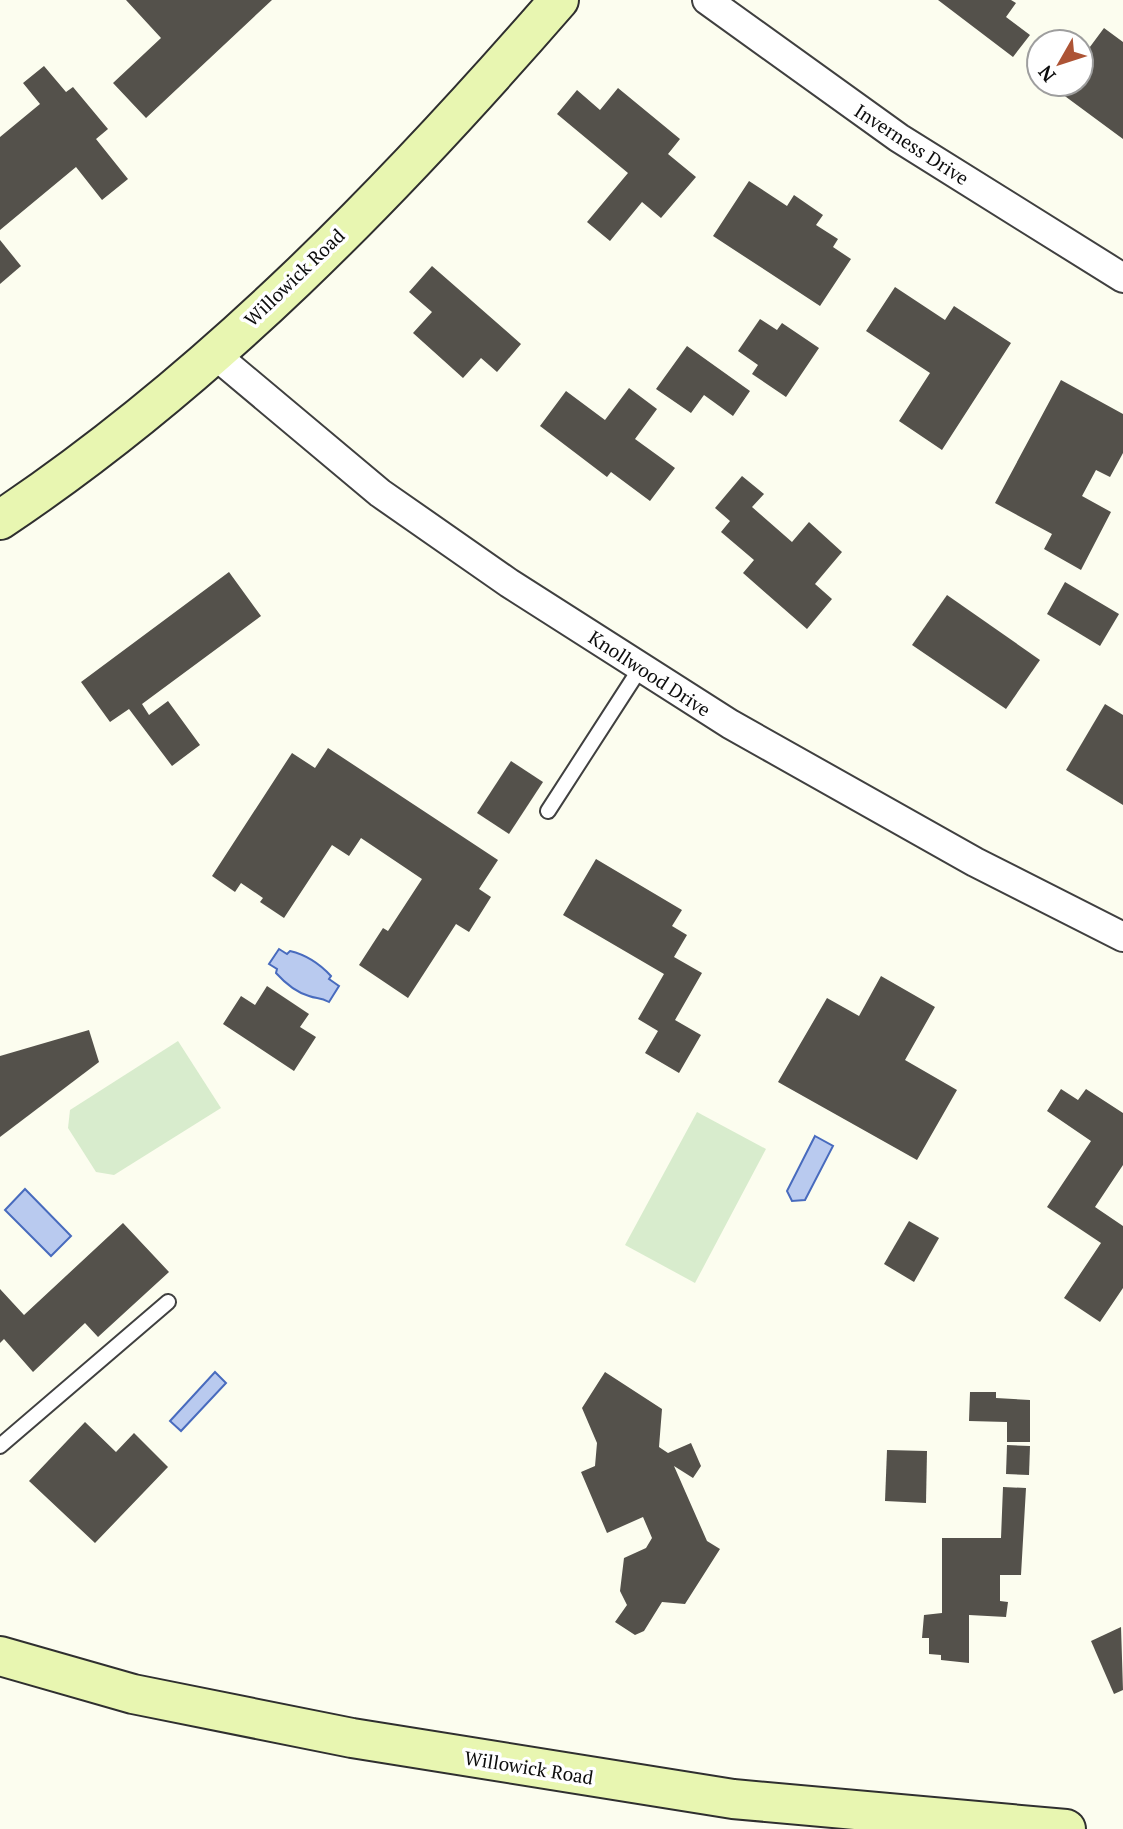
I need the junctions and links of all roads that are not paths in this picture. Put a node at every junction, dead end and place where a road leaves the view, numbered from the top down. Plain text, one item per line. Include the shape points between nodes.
1 (559, 0) edge
2 (707, 0) edge
3 (1123, 278) edge
4 (213, 354) junction
5 (0, 520) edge
6 (641, 667) junction
7 (548, 811) dead end
8 (1123, 937) edge
9 (168, 1302) dead end
10 (0, 1446) edge
11 (0, 1656) edge
12 (1066, 1829) edge

1 - 4 street, Willowick Road via 479,92 325,249
2 - 3 street, Inverness Drive via 899,138
4 - 5 street, Willowick Road via 76,469
4 - 6 street, Knollwood Drive via 380,493
6 - 7 lane
6 - 8 street, Knollwood Drive via 730,724 941,843
9 - 10 lane
11 - 12 street, Willowick Road via 133,1694 352,1738 733,1799

